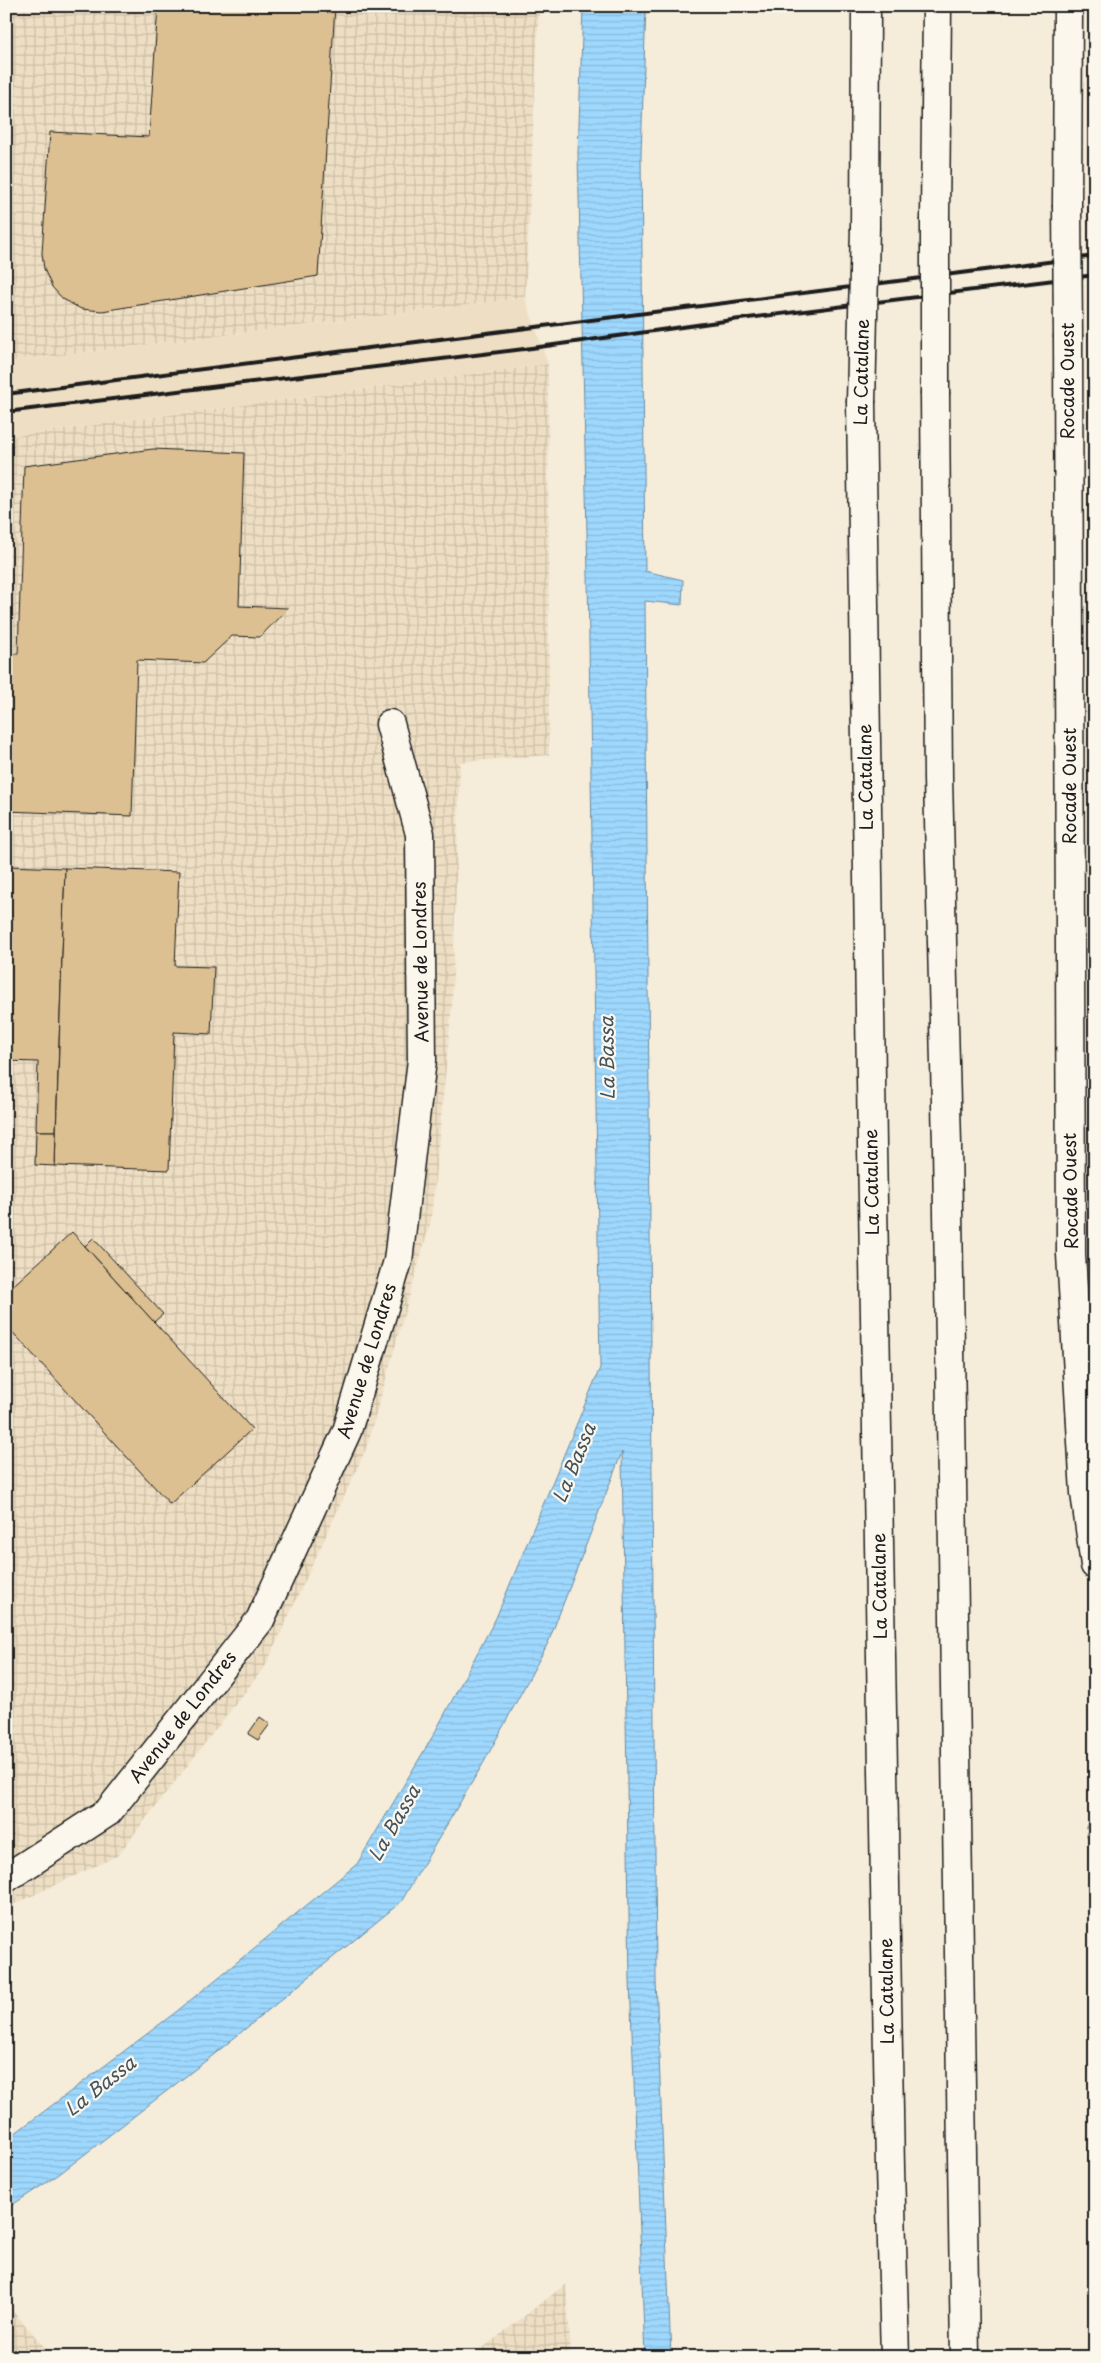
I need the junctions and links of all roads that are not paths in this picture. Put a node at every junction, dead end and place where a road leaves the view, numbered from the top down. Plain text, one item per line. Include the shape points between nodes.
1 (866, 6) edge
2 (937, 6) edge
3 (1068, 6) edge
4 (390, 724) dead end
5 (1095, 1565) edge
6 (6, 1878) edge
7 (895, 2357) edge
8 (965, 2357) edge

1 - 7 main road, La Catalane, bridge via 861,510
2 - 8 main road, bridge via 935,394 938,779 947,1145
3 - 5 main road, Rocade Ouest, bridge via 1071,1254 1084,1493
4 - 6 main road, Avenue de Londres via 420,834 422,1060 398,1261 347,1431 260,1620 108,1812

